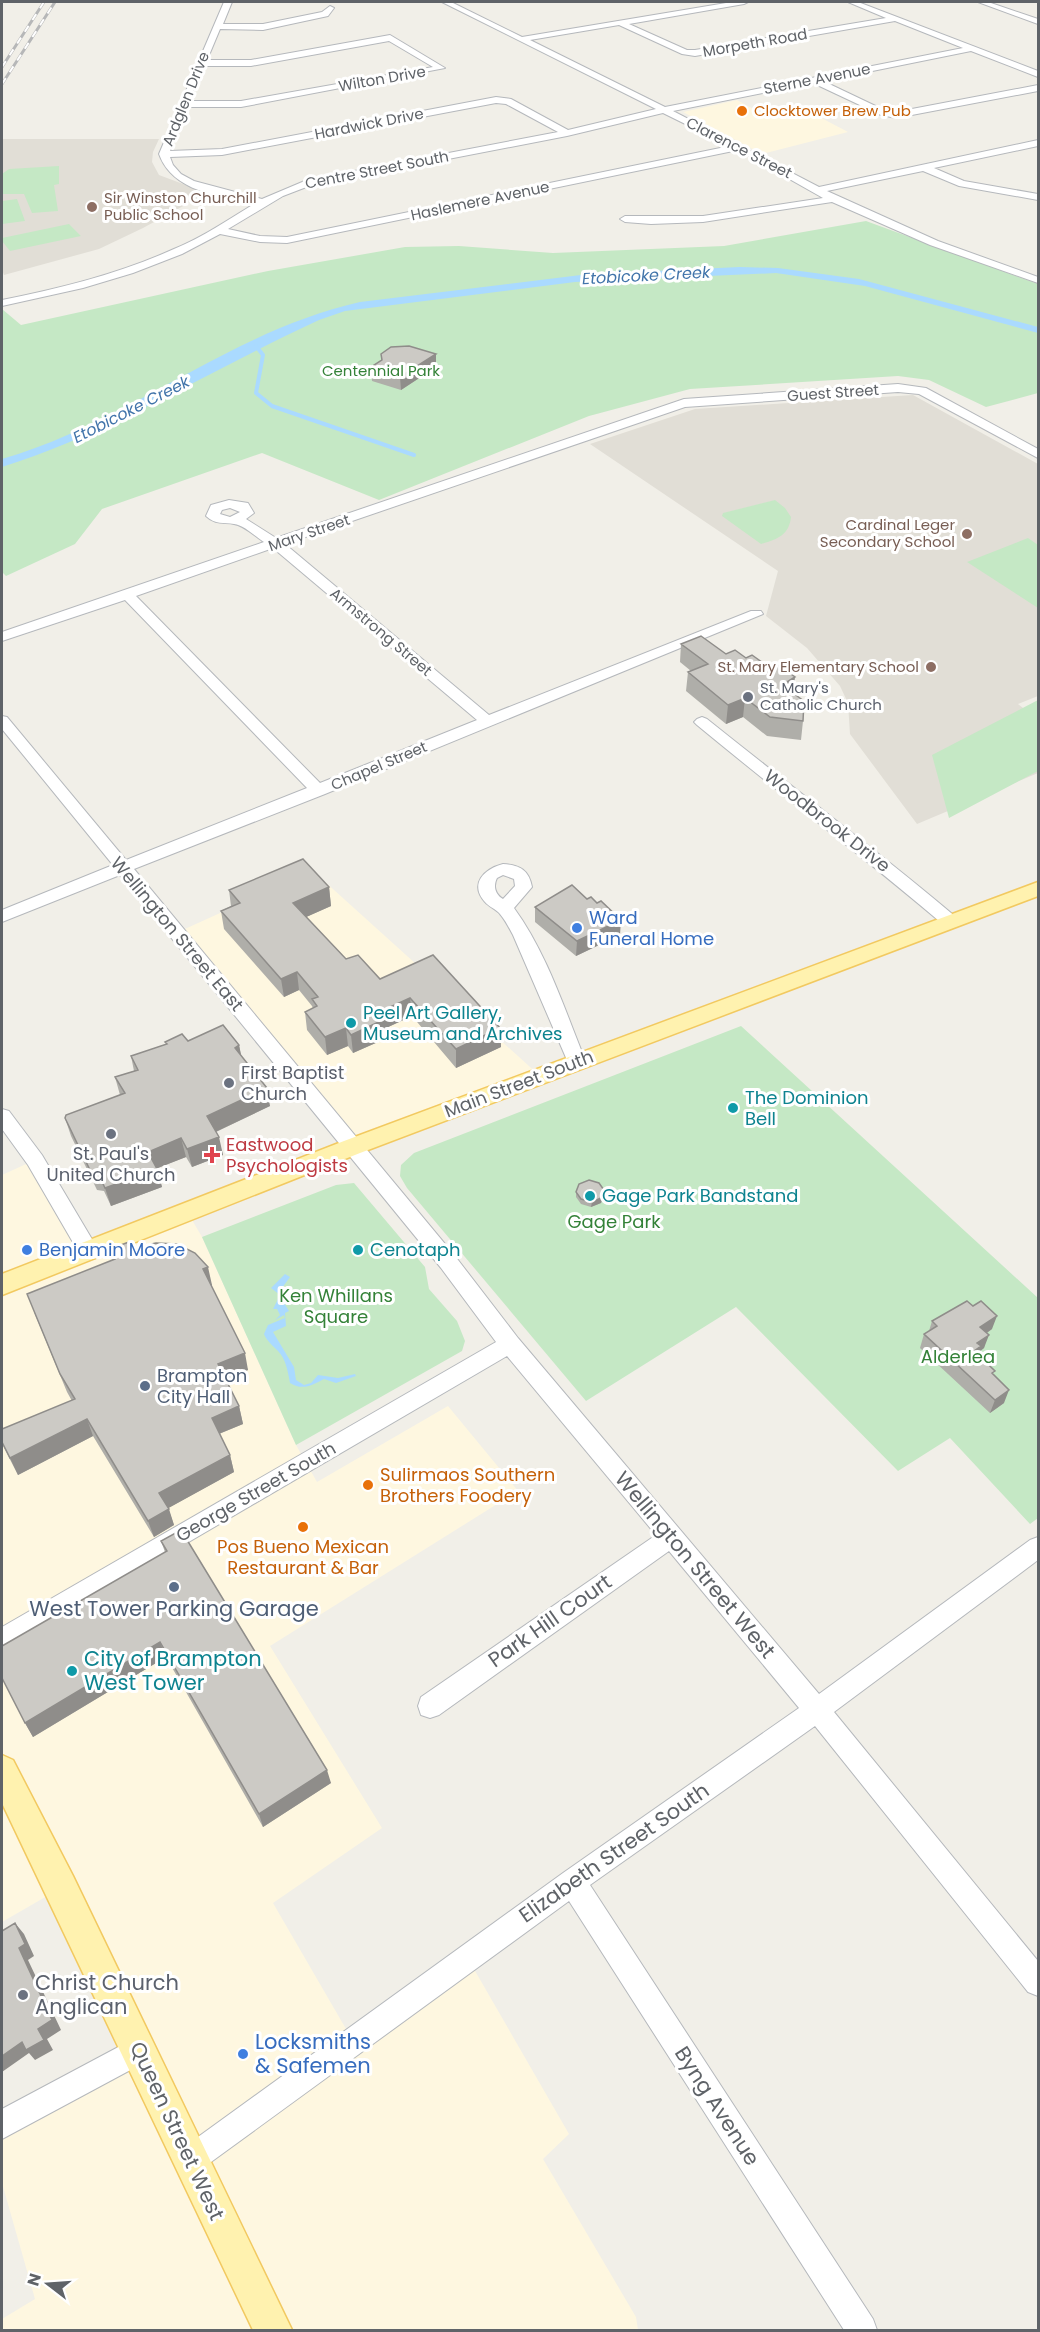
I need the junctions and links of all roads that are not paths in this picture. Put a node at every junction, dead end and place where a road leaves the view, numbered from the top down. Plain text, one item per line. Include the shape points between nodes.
1 (228, 2) edge
2 (447, 2) edge
3 (744, 2) edge
4 (852, 2) edge
5 (990, 2) edge
6 (330, 8) dead end
7 (894, 19) junction
8 (1038, 22) edge
9 (621, 23) junction
10 (216, 26) junction
11 (523, 39) junction
12 (970, 50) junction
13 (201, 63) junction
14 (1038, 74) edge
15 (814, 80) junction
16 (1038, 88) edge
17 (183, 104) junction
18 (664, 110) junction
19 (567, 133) junction
20 (1038, 143) edge
21 (739, 147) junction
22 (164, 154) junction
23 (923, 167) junction
24 (819, 190) junction
25 (1038, 196) edge
26 (833, 199) junction
27 (264, 203) junction
28 (625, 219) dead end
29 (220, 231) junction
30 (1033, 265) dead end
31 (1016, 270) junction
32 (1038, 280) edge
33 (2, 303) edge
34 (615, 427) joint
35 (1038, 454) edge
36 (238, 520) dead end
37 (276, 544) junction
38 (127, 594) junction
39 (756, 614) dead end
40 (2, 637) edge
41 (2, 720) edge
42 (487, 721) junction
43 (702, 722) dead end
44 (319, 791) junction
45 (122, 869) junction
46 (1038, 889) edge
47 (504, 908) dead end
48 (2, 916) edge
49 (951, 922) junction
50 (577, 1062) junction
51 (2, 1116) edge
52 (352, 1147) junction
53 (88, 1252) junction
54 (2, 1286) edge
55 (510, 1344) junction
56 (671, 1538) junction
57 (1038, 1547) edge
58 (2, 1640) edge
59 (430, 1706) dead end
60 (817, 1710) junction
61 (2, 1771) edge
62 (572, 1882) junction
63 (1038, 1982) edge
64 (139, 2050) junction
65 (2, 2125) edge
66 (190, 2160) junction
67 (273, 2331) edge
68 (862, 2331) edge

1 - 10 street, Ardglen Drive
2 - 11 street, Clarence Street
3 - 9 street
4 - 7 street
5 - 8 street
6 - 10 street via 325,14 262,27
7 - 9 street, Morpeth Road via 695,53
7 - 12 street
9 - 11 street
10 - 13 street, Ardglen Drive
11 - 18 street, Clarence Street
12 - 14 street
12 - 15 street, Sterne Avenue
13 - 17 street, Ardglen Drive
13 - 17 street, Wilton Drive via 270,61 390,38 441,68 241,104
15 - 16 street via 896,115
15 - 18 street, Sterne Avenue
17 - 22 street, Ardglen Drive
18 - 19 street, Centre Street South
18 - 21 street, Clarence Street
19 - 22 street, Hardwick Drive via 508,101 496,100 222,152
19 - 27 street, Centre Street South via 307,183
20 - 23 street
21 - 24 street, Clarence Street
21 - 29 street, Haslemere Avenue via 287,240
22 - 27 street, Ardglen Drive via 168,168 187,182
23 - 24 street
23 - 25 street via 971,187
24 - 26 street, Clarence Street
26 - 28 street via 690,221
26 - 31 street, Clarence Street via 934,243
27 - 29 street, Centre Street South
29 - 33 street, Centre Street South via 163,259 117,275
30 - 31 street
31 - 32 street, Clarence Street
34 - 35 street, Guest Street via 684,403 906,389 922,391
34 - 37 street, Mary Street
36 - 37 street, Armstrong Street
37 - 38 street, Mary Street
37 - 42 street, Armstrong Street
38 - 40 street, Mary Street
38 - 44 street
39 - 42 street, Chapel Street
41 - 45 street, Wellington Street East
42 - 44 street, Chapel Street
43 - 49 street, Woodbrook Drive via 824,821 882,862
44 - 45 street, Chapel Street
45 - 48 street, Chapel Street
45 - 52 street, Wellington Street East
46 - 49 main road, Main Street South
47 - 50 street via 521,935
49 - 50 main road, Main Street South
50 - 52 main road, Main Street South
51 - 53 street via 35,1160
52 - 53 main road, Main Street South
52 - 55 street, Wellington Street West
53 - 54 main road, Main Street South
55 - 56 street, Wellington Street West
55 - 58 street, George Street South
56 - 59 street, Park Hill Court
56 - 60 street, Wellington Street West
57 - 60 street, Elizabeth Street South
60 - 62 street, Elizabeth Street South
60 - 63 street, Wellington Street West
61 - 64 main road, Queen Street West
62 - 66 street, Elizabeth Street South
62 - 68 street, Byng Avenue
64 - 65 street
64 - 66 main road, Queen Street West
66 - 67 main road, Queen Street West

